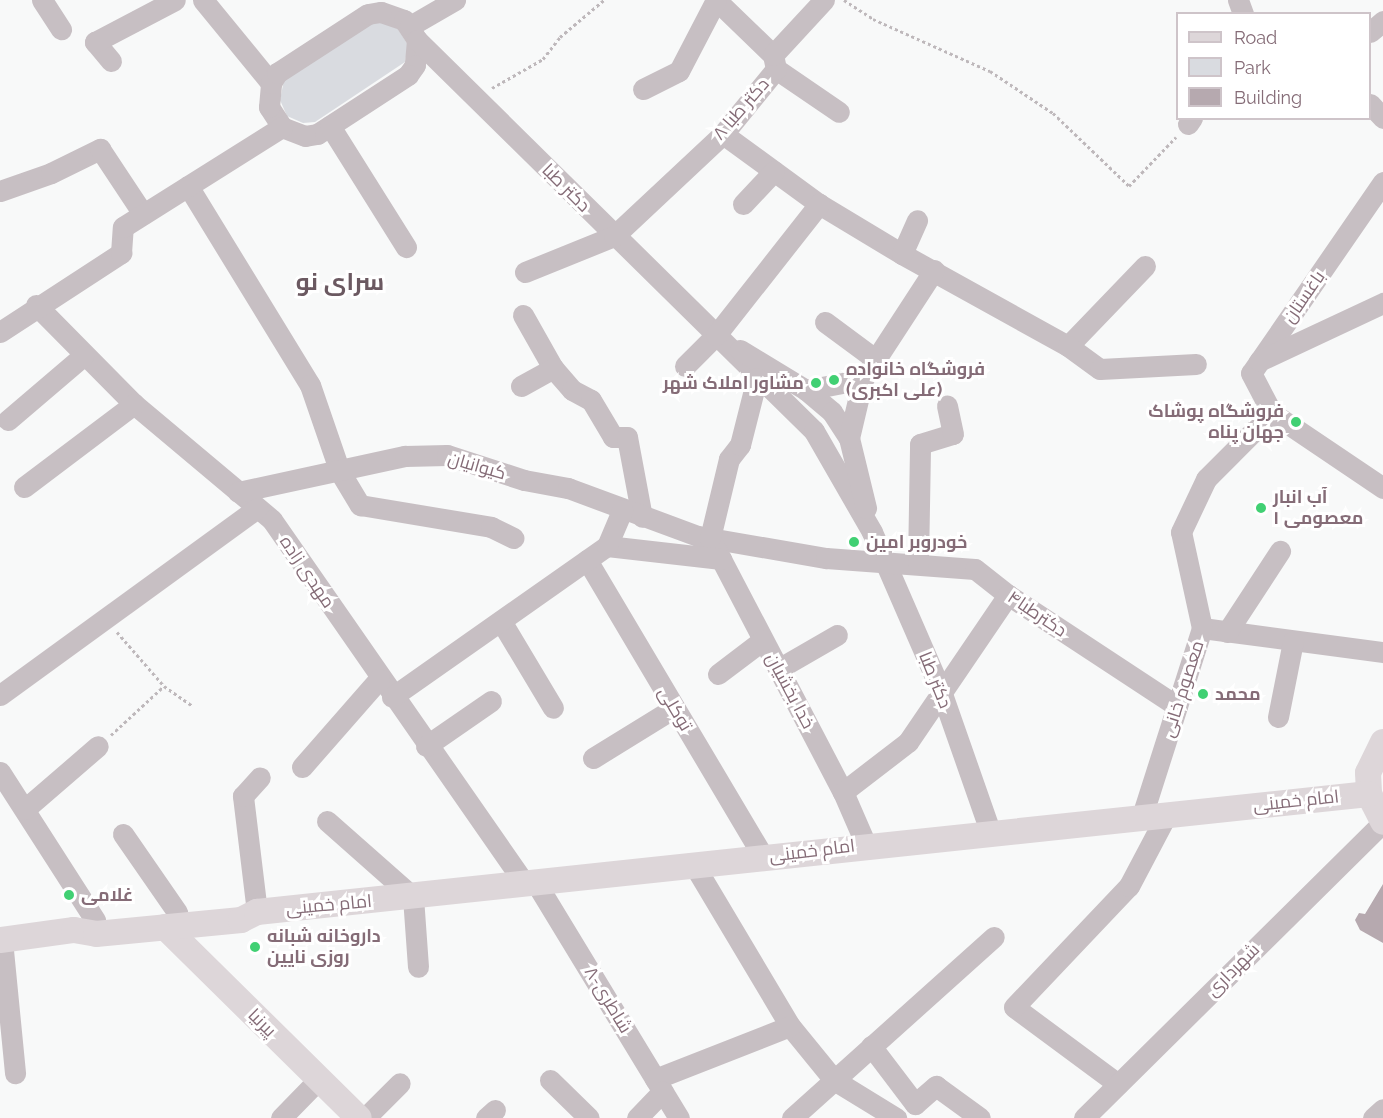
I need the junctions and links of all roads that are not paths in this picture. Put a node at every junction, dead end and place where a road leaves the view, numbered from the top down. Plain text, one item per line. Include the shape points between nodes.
1 (42, 0) edge
2 (175, 0) edge
3 (203, 0) edge
4 (455, 0) edge
5 (716, 0) edge
6 (824, 0) edge
7 (397, 7) edge
8 (1383, 21) edge
9 (61, 29) dead end
10 (1371, 31) edge
11 (414, 33) junction
12 (111, 61) dead end
13 (774, 62) junction
14 (271, 83) junction
15 (643, 89) dead end
16 (1371, 105) edge
17 (839, 112) dead end
18 (1383, 118) edge
19 (330, 126) junction
20 (282, 127) junction
21 (723, 134) junction
22 (774, 171) junction
23 (1383, 183) edge
24 (188, 186) junction
25 (0, 191) edge
26 (743, 204) dead end
27 (819, 204) junction
28 (143, 214) junction
29 (917, 220) dead end
30 (614, 236) junction
31 (406, 247) dead end
32 (902, 254) junction
33 (1145, 267) dead end
34 (934, 270) junction
35 (525, 272) dead end
36 (1383, 303) edge
37 (36, 305) junction
38 (524, 315) dead end
39 (825, 322) dead end
40 (0, 333) edge
41 (716, 335) junction
42 (1068, 346) junction
43 (83, 356) junction
44 (875, 359) junction
45 (1258, 362) junction
46 (1196, 364) dead end
47 (685, 366) dead end
48 (553, 368) junction
49 (757, 378) junction
50 (863, 379) junction
51 (521, 386) dead end
52 (806, 390) junction
53 (134, 404) junction
54 (947, 406) dead end
55 (832, 412) junction
56 (1272, 413) junction
57 (8, 420) dead end
58 (814, 431) junction
59 (849, 438) junction
60 (340, 472) junction
61 (24, 487) dead end
62 (1383, 488) edge
63 (238, 492) junction
64 (257, 507) junction
65 (632, 513) junction
66 (872, 532) junction
67 (514, 538) dead end
68 (710, 538) junction
69 (607, 546) junction
70 (1280, 551) dead end
71 (721, 559) junction
72 (884, 560) junction
73 (586, 561) junction
74 (918, 563) junction
75 (1008, 596) junction
76 (501, 621) junction
77 (1202, 628) junction
78 (1227, 632) junction
79 (837, 635) dead end
80 (763, 640) junction
81 (1293, 641) junction
82 (1383, 652) edge
83 (778, 669) junction
84 (718, 674) dead end
85 (379, 679) junction
86 (941, 691) junction
87 (0, 695) edge
88 (392, 697) junction
89 (491, 701) dead end
90 (1177, 706) junction
91 (553, 708) dead end
92 (674, 708) junction
93 (1278, 717) dead end
94 (1383, 742) edge
95 (99, 746) road end
96 (426, 746) junction
97 (593, 758) dead end
98 (302, 766) dead end
99 (0, 772) edge
100 (260, 777) dead end
101 (843, 792) junction
102 (1369, 794) junction
103 (25, 809) junction
104 (1155, 815) junction
105 (327, 821) dead end
106 (1383, 822) edge
107 (990, 831) junction
108 (123, 834) dead end
109 (866, 845) junction
110 (763, 857) junction
111 (694, 865) junction
112 (530, 884) junction
113 (413, 897) junction
114 (257, 912) junction
115 (171, 919) junction
116 (84, 925) junction
117 (994, 937) dead end
118 (1, 940) edge
119 (418, 967) dead end
120 (790, 1026) junction
121 (871, 1046) junction
122 (9, 1064) edge
123 (319, 1079) junction
124 (550, 1080) dead end
125 (834, 1080) junction
126 (400, 1083) dead end
127 (1118, 1084) junction
128 (659, 1085) junction
129 (1383, 1109) edge
130 (281, 1118) edge
131 (359, 1118) edge
132 (365, 1118) edge
133 (589, 1118) edge
134 (637, 1118) edge
135 (679, 1118) edge
136 (792, 1118) edge
137 (896, 1118) edge
138 (980, 1118) edge
139 (1084, 1118) edge
140 (1374, 1118) edge

1 - 9 street
2 - 12 street via 95,42
3 - 14 street
4 - 11 street
5 - 13 street
5 - 15 street via 679,71
6 - 13 street, دکتر طبا ۸
7 - 11 street, دکتر طبا
7 - 14 street via 368,14 277,73
8 - 10 street
11 - 19 street via 418,53 408,75
11 - 30 street, دکتر طبا
13 - 17 street
13 - 21 street, دکتر طبا ۸
14 - 20 street via 269,107
16 - 18 street
19 - 20 street via 305,136
19 - 31 street
20 - 24 street
21 - 22 street
21 - 30 street, دکتر طبا ۸
22 - 26 street
22 - 27 street
23 - 45 street, باغستان
24 - 28 street
24 - 60 street via 310,385
25 - 28 street via 100,149
27 - 32 street
27 - 41 street
28 - 37 street via 123,227 121,254 54,302
29 - 32 street
30 - 35 street
30 - 41 street, دکتر طبا
32 - 34 street
33 - 42 street
34 - 42 street
34 - 44 street
36 - 45 street
37 - 40 street
37 - 43 street, مهدی زاده
38 - 48 street
39 - 44 street
41 - 47 street
41 - 49 street, دکتر طبا
41 - 52 street, دکتر طبا
42 - 46 street via 1100,369
43 - 53 street, مهدی زاده
43 - 57 street
44 - 50 street
45 - 56 street via 1251,373
48 - 51 street
48 - 65 street via 572,390 591,400 613,437 627,437
49 - 58 street, دکتر طبا
49 - 68 street via 740,445 729,459
50 - 52 street
50 - 59 street
52 - 55 street, دکتر طبا
53 - 61 street
53 - 63 street, مهدی زاده
54 - 74 street via 953,434 920,444
55 - 58 street
55 - 59 street, دکتر طبا
56 - 62 street
56 - 77 street, معصوم خانی via 1206,479 1181,531
58 - 66 street, دکتر طبا
59 - 66 street, دکتر طبا
60 - 63 street, کیوانیان
60 - 65 street, کیوانیان via 405,456 447,455 524,480 568,488
60 - 67 street via 360,505 491,527
63 - 64 street, مهدی زاده
64 - 85 street, مهدی زاده via 272,519
64 - 87 street
65 - 68 street, کیوانیان
65 - 69 street
66 - 72 street, دکتر طبا
68 - 71 street, خدا بخشیان
68 - 72 street, کیوانیان via 826,558
69 - 71 street
69 - 73 street
70 - 78 street
71 - 80 street, خدا بخشیان
72 - 74 street, دکترطبا۴
72 - 86 street, دکتر طبا
73 - 76 street
73 - 92 street, توکلی
74 - 75 street, دکترطبا۴ via 975,569
75 - 86 street
75 - 90 street, دکترطبا۴
76 - 88 street
76 - 91 street
77 - 78 street
77 - 90 street, معصوم خانی
78 - 81 street
79 - 83 street
80 - 83 street, خدا بخشیان
80 - 84 street
81 - 82 street
81 - 93 street
83 - 101 street, خدا بخشیان
85 - 88 street, مهدی زاده
85 - 98 street
86 - 101 street via 908,742
86 - 107 street, دکتر طبا
88 - 96 street, مهدی زاده
89 - 96 street
90 - 104 street, معصوم خانی
92 - 97 street
92 - 110 street, توکلی
94 - 102 main road via 1368,773
95 - 103 street
96 - 112 street, مهدی زاده
99 - 103 street
100 - 114 street via 243,796
101 - 109 street, خدا بخشیان
102 - 104 main road, امام خمینی
102 - 106 main road
103 - 116 street
104 - 107 main road, امام خمینی
104 - 127 street, معصوم خانی via 1129,886 1014,1007
105 - 113 street
106 - 127 street, شهرداری
107 - 109 main road, امام خمینی
108 - 115 street
109 - 110 main road, امام خمینی
110 - 111 main road, امام خمینی
111 - 112 main road, امام خمینی
111 - 120 street
112 - 113 main road, امام خمینی
112 - 128 street, ۸-شاطری
113 - 114 main road, امام خمینی
113 - 119 street
114 - 115 main road, امام خمینی via 241,920
115 - 116 main road, امام خمینی via 96,934
115 - 123 main road, پیرنیا
116 - 118 main road, امام خمینی
117 - 121 street
118 - 122 street
120 - 125 street
120 - 128 street
121 - 125 street
121 - 138 street via 915,1104 936,1086
123 - 130 street
123 - 131 main road, پیرنیا
124 - 133 street
125 - 136 street
125 - 137 street
126 - 132 street
127 - 139 street, شهرداری
128 - 134 street
128 - 135 street, ۸-شاطری
129 - 140 street

